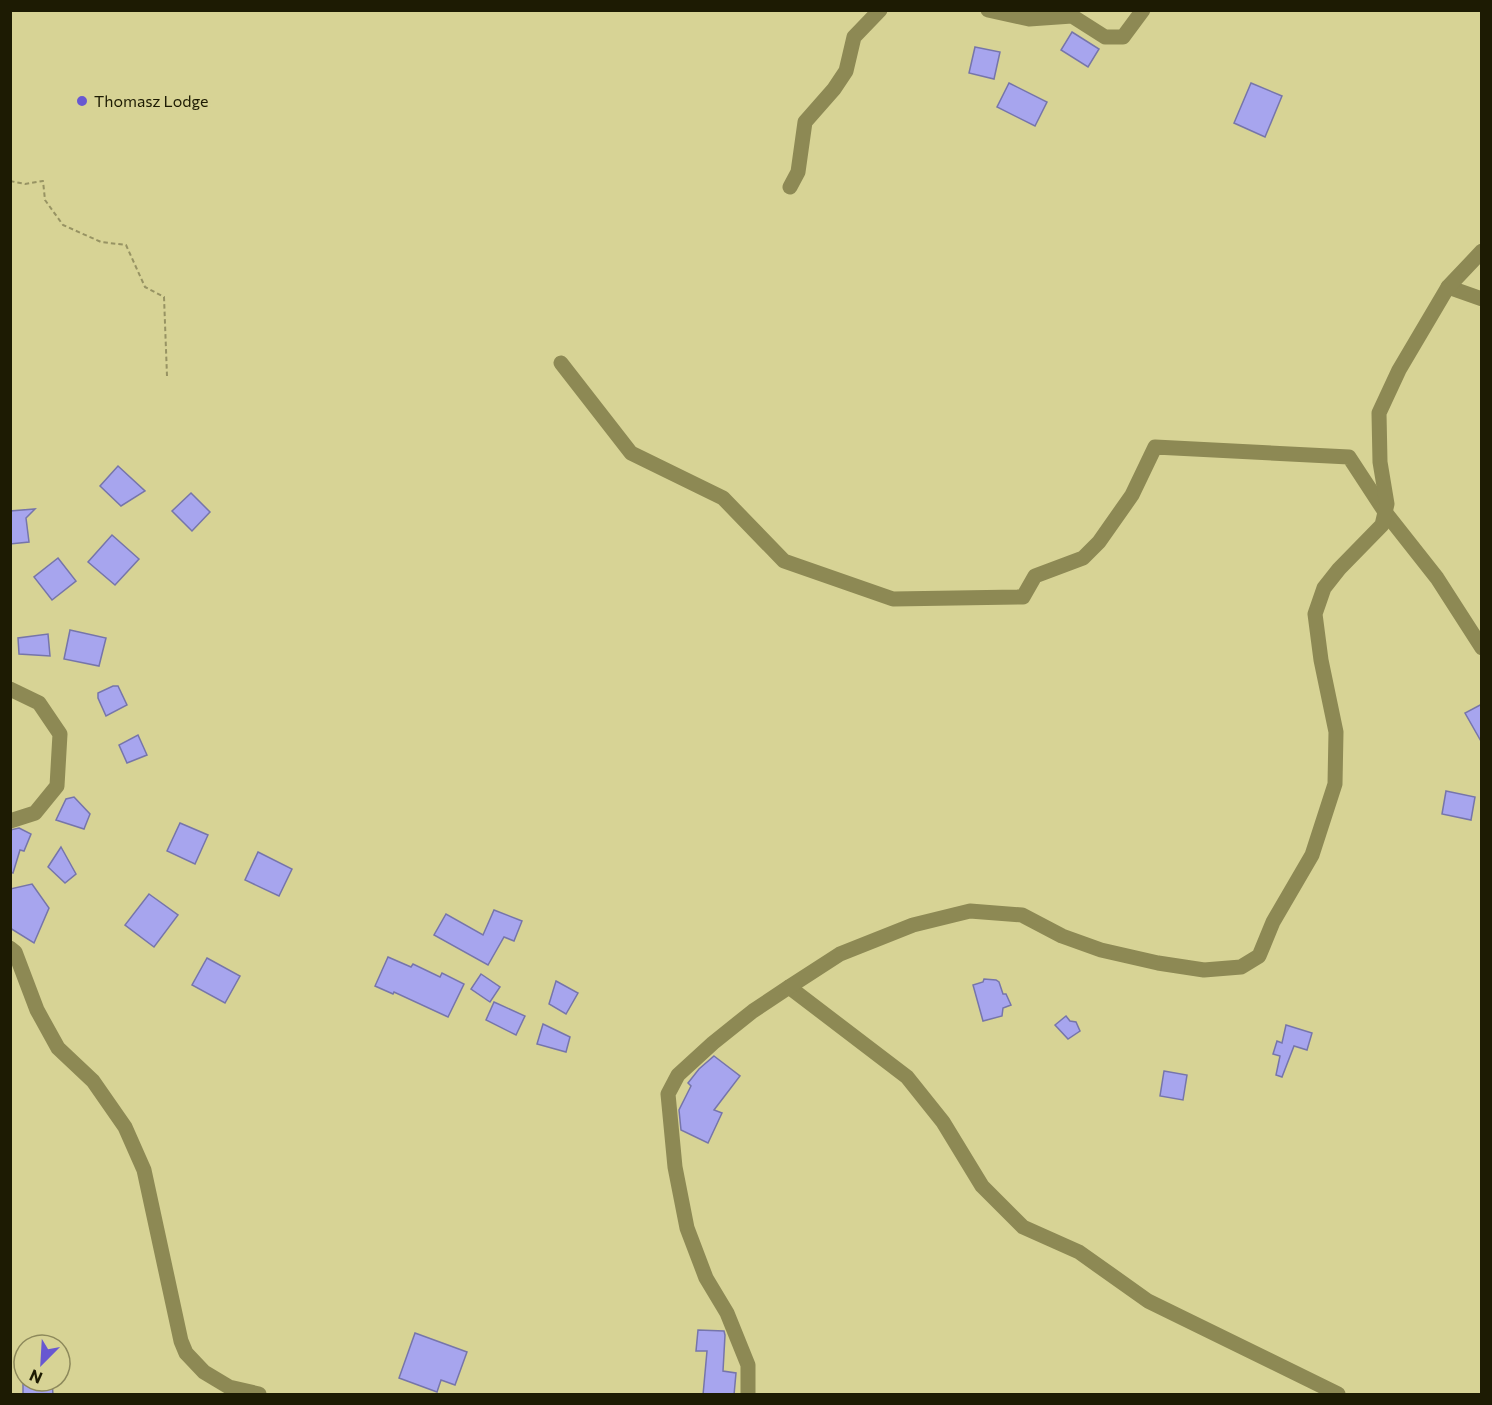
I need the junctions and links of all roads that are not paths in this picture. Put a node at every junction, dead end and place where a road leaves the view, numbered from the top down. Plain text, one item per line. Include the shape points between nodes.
1 (880, 10) edge
2 (988, 10) edge
3 (1143, 10) edge
4 (790, 187) dead end
5 (1482, 251) edge
6 (1448, 287) junction
7 (1482, 300) edge
8 (561, 363) dead end
9 (1385, 512) junction
10 (1482, 648) edge
11 (10, 689) edge
12 (10, 821) edge
13 (10, 948) edge
14 (789, 987) junction
15 (260, 1395) edge
16 (748, 1395) edge
17 (1338, 1395) edge

1 - 4 street via 854,37 846,71 805,122 798,172
2 - 3 street via 1029,19 1072,16 1105,37 1123,37
5 - 6 street
6 - 7 street
6 - 9 street via 1399,370 1379,413 1380,462 1388,504
8 - 9 street via 631,453 723,498 784,561 893,599 1023,597 1035,576 1083,558 1099,542 1132,495 1155,447 1349,458
9 - 10 street via 1437,578
9 - 14 street via 1382,525 1324,588 1315,614 1336,732 1335,784 1312,855 1258,956 1241,967 1204,970 1158,963 1101,950 1022,915 970,911 913,925 840,954
11 - 12 street via 39,703 60,734 57,786 35,813
13 - 15 street via 58,1048 93,1081 125,1127 144,1170 186,1353 204,1372 229,1387
14 - 16 street via 713,1043 678,1075 668,1094 675,1167 687,1228 748,1365
14 - 17 street via 907,1077 943,1122 982,1186 1023,1227 1079,1252 1148,1301

